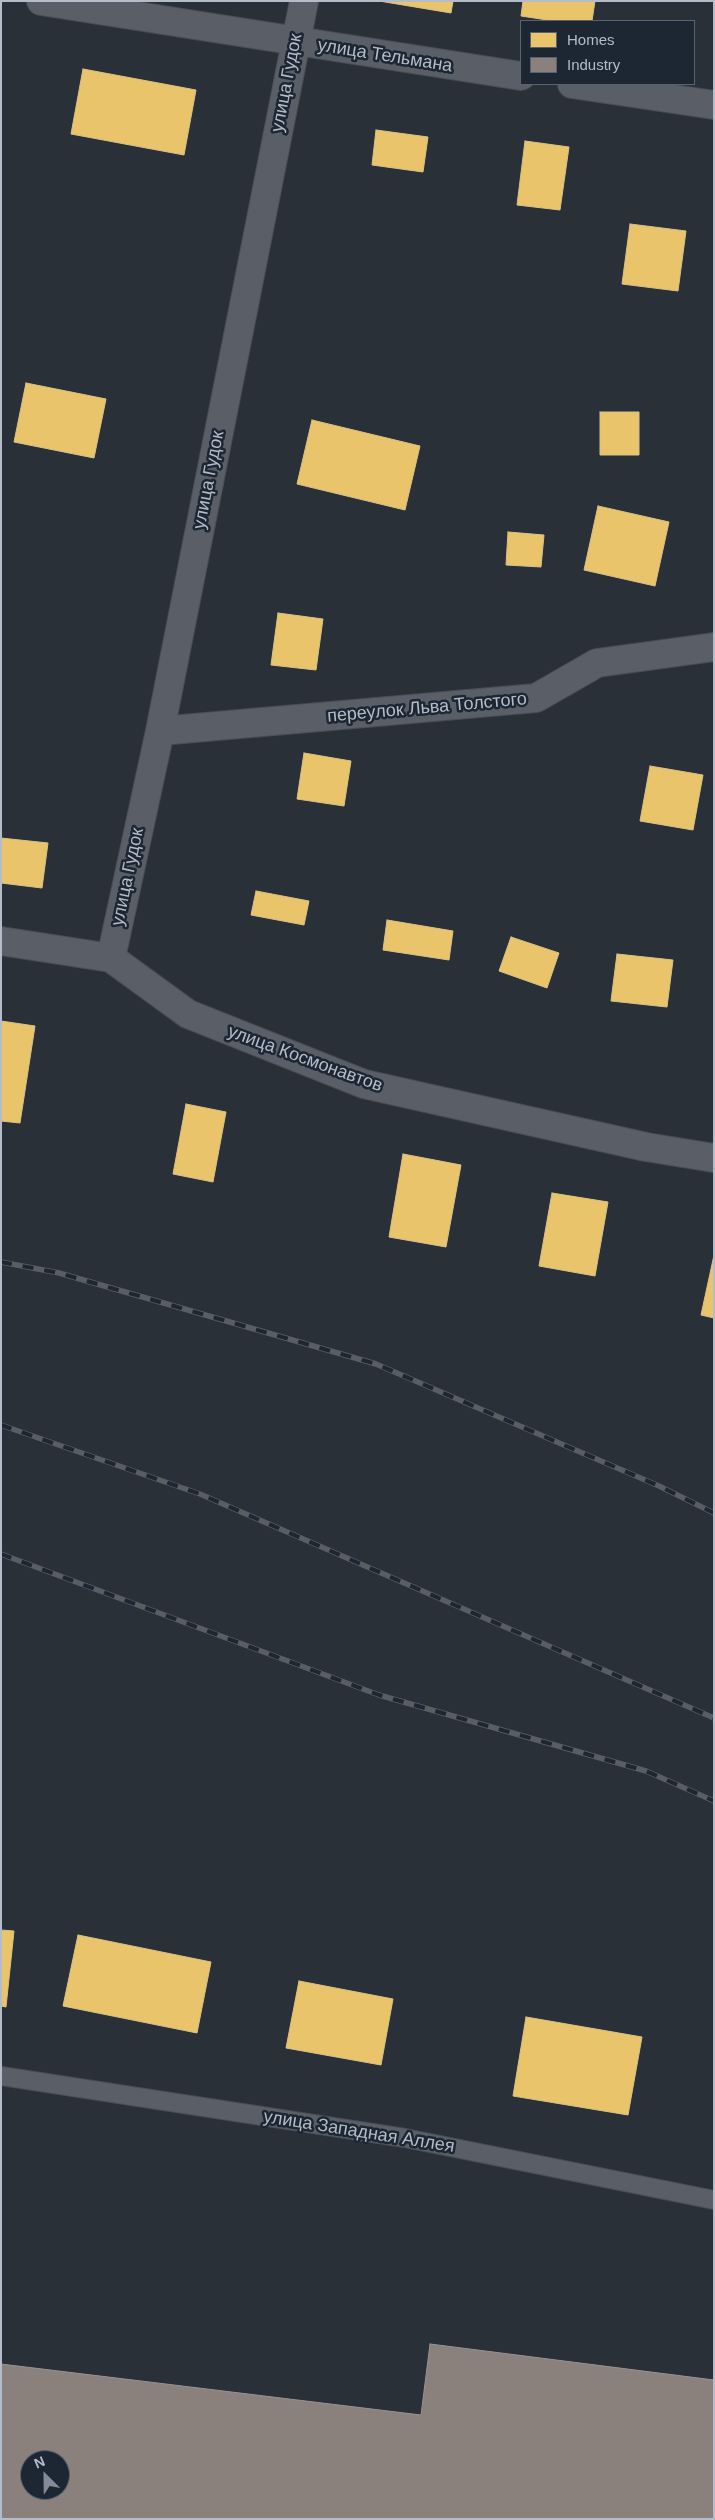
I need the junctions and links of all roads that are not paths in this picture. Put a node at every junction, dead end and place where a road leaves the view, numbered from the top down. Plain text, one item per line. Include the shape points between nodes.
1 (41, 1) edge
2 (304, 1) edge
3 (295, 42) junction
4 (520, 76) edge
5 (579, 85) edge
6 (714, 105) edge
7 (714, 647) edge
8 (160, 731) junction
9 (1, 941) edge
10 (111, 958) junction
11 (714, 1158) edge
12 (1, 2076) edge
13 (714, 2200) edge

1 - 3 street, улица Тельмана
2 - 3 street, улица Гудок
3 - 4 street, улица Тельмана
3 - 8 street, улица Гудок
5 - 6 street
7 - 8 street, переулок Льва Толстого via 597,663 536,698
8 - 10 street, улица Гудок
9 - 10 street, улица Космонавтов
10 - 11 street, улица Космонавтов via 188,1014 364,1084 646,1147
12 - 13 lane, улица Западная Аллея via 405,2138

